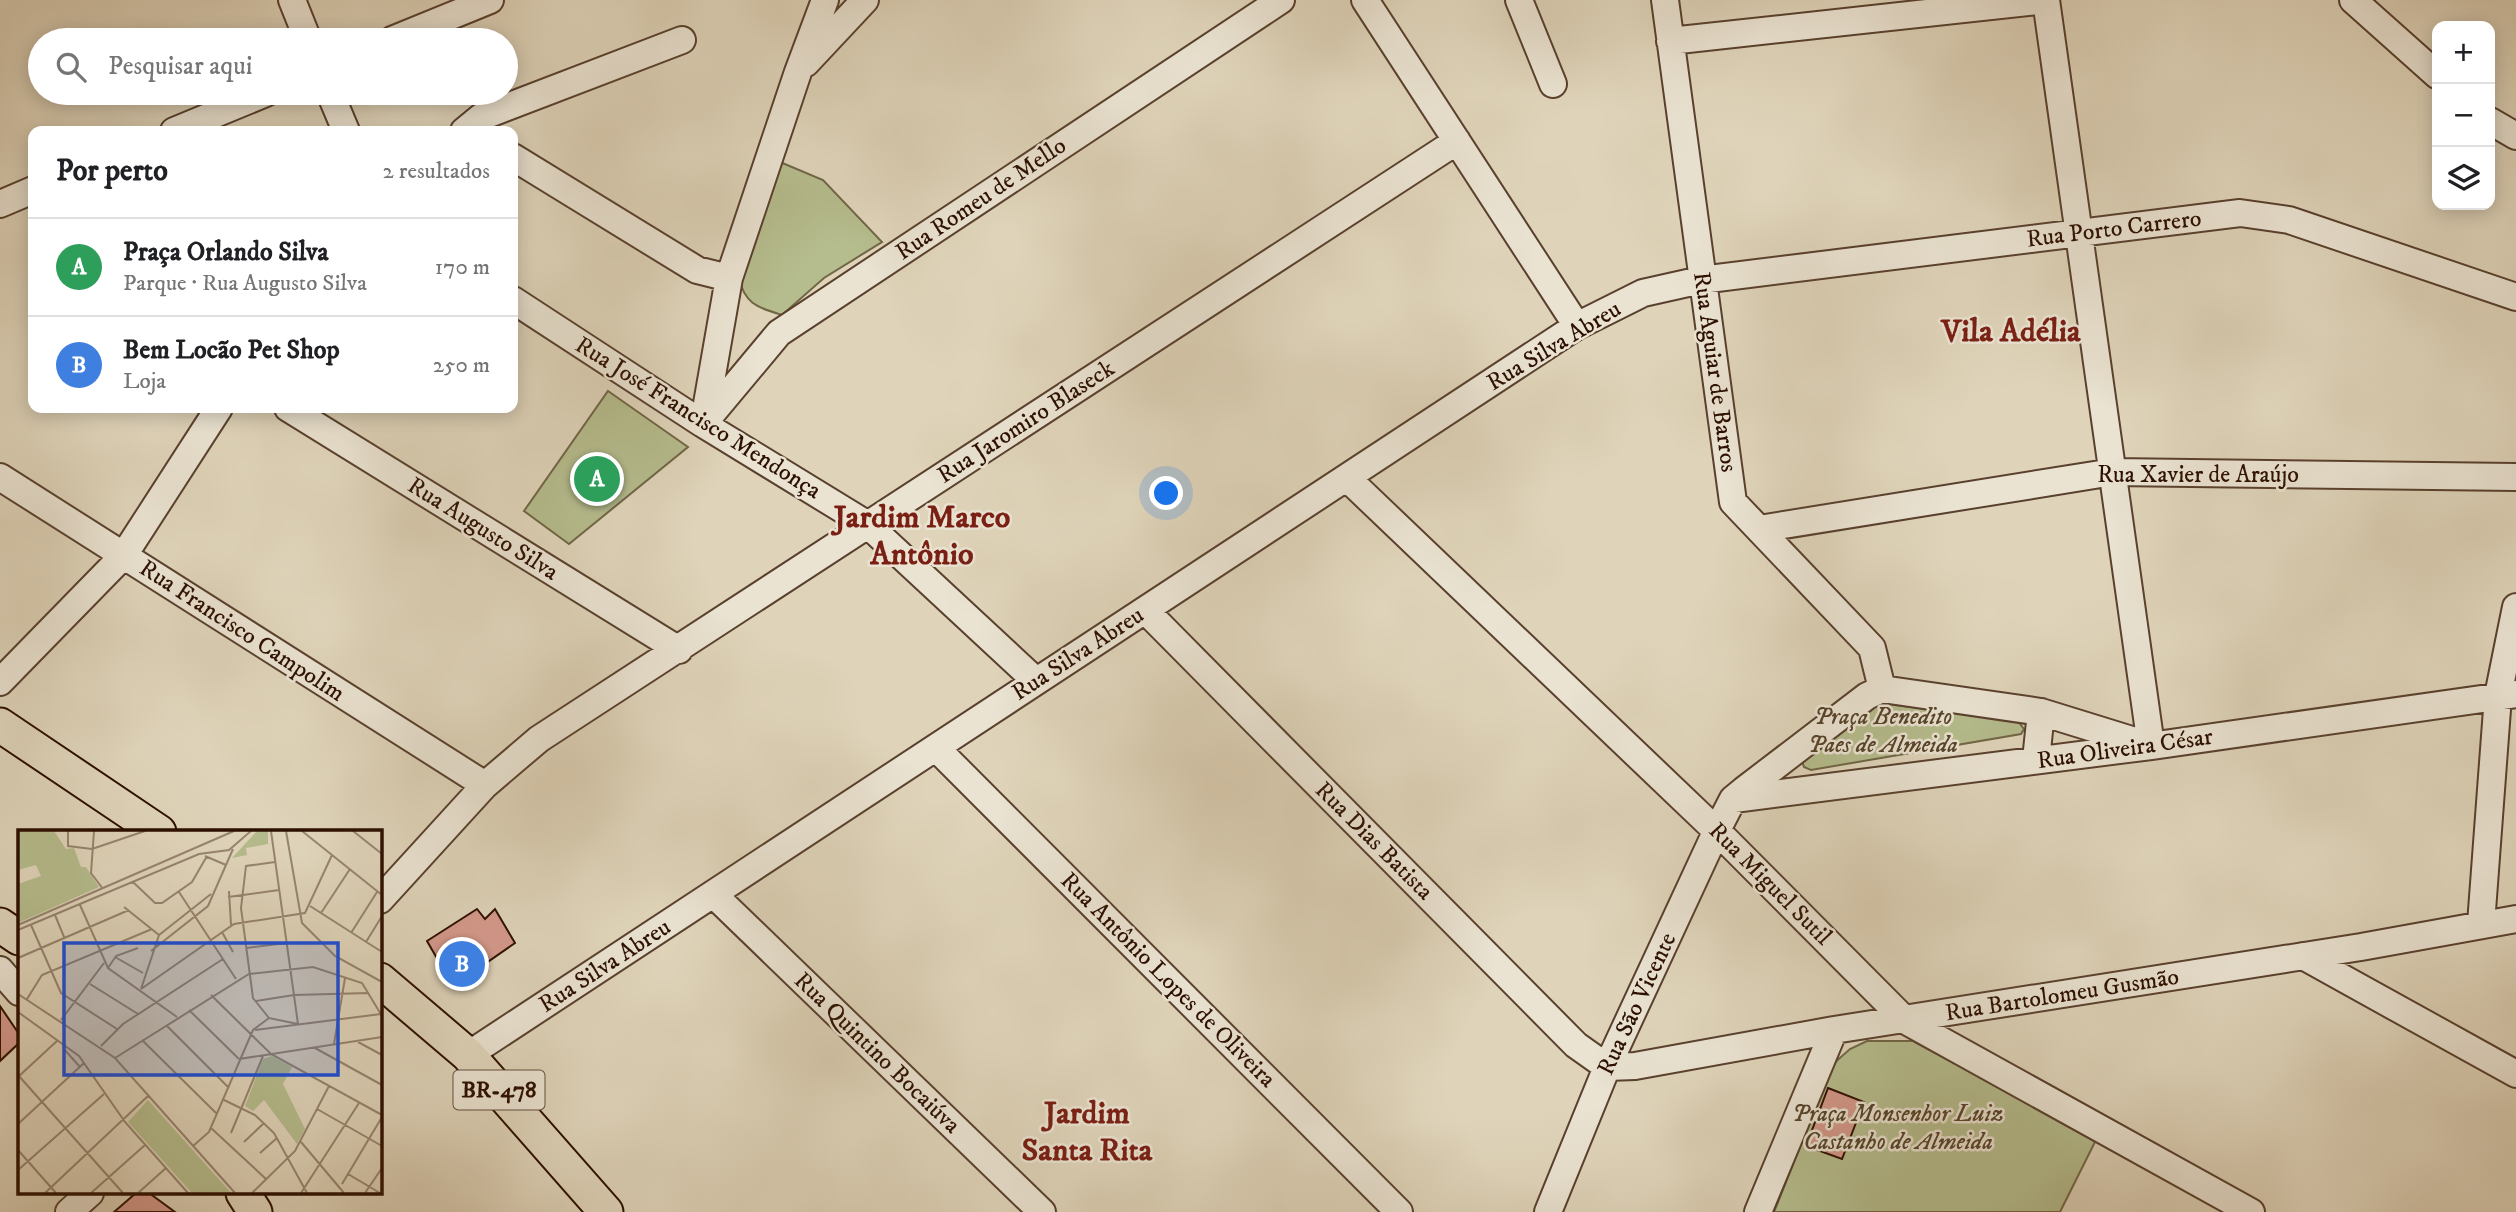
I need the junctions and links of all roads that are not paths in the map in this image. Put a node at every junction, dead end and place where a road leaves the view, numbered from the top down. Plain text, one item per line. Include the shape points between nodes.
1 (292, 0) edge
2 (490, 0) edge
3 (825, 0) edge
4 (865, 0) edge
5 (1282, 0) edge
6 (1365, 0) edge
7 (1519, 0) edge
8 (1665, 0) edge
9 (2046, 0) edge
10 (2353, 0) edge
11 (303, 28) edge
12 (422, 28) edge
13 (682, 40) dead end
14 (1670, 41) junction
15 (2432, 71) edge
16 (798, 72) junction
17 (1553, 84) dead end
18 (518, 103) edge
19 (237, 105) edge
20 (335, 105) edge
21 (512, 105) edge
22 (2495, 124) edge
23 (186, 126) edge
24 (344, 126) edge
25 (471, 126) edge
26 (2516, 136) edge
27 (1457, 141) junction
28 (518, 159) edge
29 (28, 192) edge
30 (0, 204) edge
31 (2079, 233) junction
32 (729, 278) junction
33 (1702, 281) junction
34 (2516, 297) edge
35 (518, 303) edge
36 (1577, 326) junction
37 (216, 413) edge
38 (296, 413) edge
39 (703, 424) junction
40 (2113, 472) junction
41 (0, 477) edge
42 (2516, 477) edge
43 (1347, 478) junction
44 (868, 525) junction
45 (1759, 529) junction
46 (124, 555) junction
47 (2516, 607) edge
48 (1145, 610) junction
49 (679, 650) junction
50 (1036, 681) junction
51 (0, 682) edge
52 (1882, 689) junction
53 (2507, 695) edge
54 (2040, 712) junction
55 (0, 725) edge
56 (2151, 746) junction
57 (936, 748) junction
58 (1787, 757) junction
59 (2036, 760) junction
60 (485, 785) junction
61 (1800, 790) junction
62 (1733, 799) junction
63 (156, 830) edge
64 (1717, 830) junction
65 (713, 894) junction
66 (382, 898) edge
67 (2516, 919) edge
68 (2481, 924) junction
69 (0, 925) edge
70 (18, 937) edge
71 (2361, 947) junction
72 (2304, 956) junction
73 (0, 970) edge
74 (382, 982) edge
75 (2360, 987) junction
76 (18, 991) edge
77 (1906, 1021) junction
78 (1834, 1030) junction
79 (468, 1055) junction
80 (1607, 1067) junction
81 (2516, 1074) edge
82 (89, 1194) edge
83 (244, 1194) edge
84 (69, 1212) edge
85 (255, 1212) edge
86 (606, 1212) edge
87 (1042, 1212) edge
88 (1399, 1212) edge
89 (1548, 1212) edge
90 (1758, 1212) edge
91 (2251, 1212) edge

1 - 11 street
2 - 12 street
3 - 16 street
4 - 16 street
5 - 39 street, Rua Romeu de Mello via 779,334
6 - 27 street
7 - 17 street
8 - 14 street, Rua Aguiar de Barros
9 - 14 street
9 - 31 street
10 - 15 street
13 - 18 street
14 - 33 street, Rua Aguiar de Barros
16 - 32 street
19 - 23 street
20 - 24 street
21 - 25 street via 481,117
22 - 26 street
27 - 36 street
27 - 44 street, Rua Jaromiro Blaseck
28 - 32 street via 697,271
29 - 30 street
31 - 33 street, Rua Porto Carrero
31 - 34 street, Rua Porto Carrero via 2239,213 2290,220
31 - 40 street
32 - 39 street
33 - 36 street, Rua Silva Abreu via 1643,293
33 - 45 street, Rua Aguiar de Barros via 1733,502
35 - 39 street, Rua José Francisco Mendonça
36 - 43 street, Rua Silva Abreu
37 - 46 street
38 - 49 street, Rua Augusto Silva
39 - 44 street, Rua José Francisco Mendonça
40 - 42 street, Rua Xavier de Araújo
40 - 45 street, Rua Xavier de Araújo
40 - 56 street
41 - 46 street, Rua Francisco Campolim
43 - 48 street, Rua Silva Abreu
43 - 64 street, Rua Miguel Sutil
44 - 49 street, Rua Jaromiro Blaseck
44 - 50 street, Rua José Francisco Mendonça
45 - 52 street, Rua Aguiar de Barros via 1872,648
46 - 51 street
46 - 60 street, Rua Francisco Campolim
47 - 53 street
48 - 50 street, Rua Silva Abreu
48 - 80 street, Rua Dias Batista via 1576,1045
49 - 60 street, Rua Jaromiro Blaseck via 539,738
50 - 57 street, Rua Silva Abreu
52 - 54 street
52 - 58 street
53 - 56 street, Rua Oliveira César
53 - 68 street
54 - 56 street
54 - 59 street
55 - 63 main road
56 - 59 street, Rua Oliveira César
57 - 65 street, Rua Silva Abreu
57 - 88 street, Rua Antônio Lopes de Oliveira
58 - 61 street via 1778,776
58 - 62 street
59 - 61 street, Rua Oliveira César
60 - 66 street, Rua Jaromiro Blaseck
61 - 62 street, Rua Oliveira César
62 - 64 street, Rua São Vicente
64 - 77 street, Rua Miguel Sutil
64 - 80 street, Rua São Vicente
65 - 79 street, Rua Silva Abreu
65 - 87 street, Rua Quintino Bocaiúva
67 - 68 street, Rua Bartolomeu Gusmão
68 - 71 street, Rua Bartolomeu Gusmão
69 - 70 main road
71 - 72 street, Rua Bartolomeu Gusmão
71 - 75 street
72 - 75 street
72 - 77 street, Rua Bartolomeu Gusmão
73 - 76 street
74 - 79 main road, BR-478
75 - 81 street
77 - 78 street, Rua Bartolomeu Gusmão
77 - 91 street, Rua Miguel Sutil
78 - 80 street, Rua Bartolomeu Gusmão via 1635,1066
78 - 90 street
79 - 86 main road, BR-478
80 - 89 street, Rua São Vicente
82 - 84 street
83 - 85 main road

